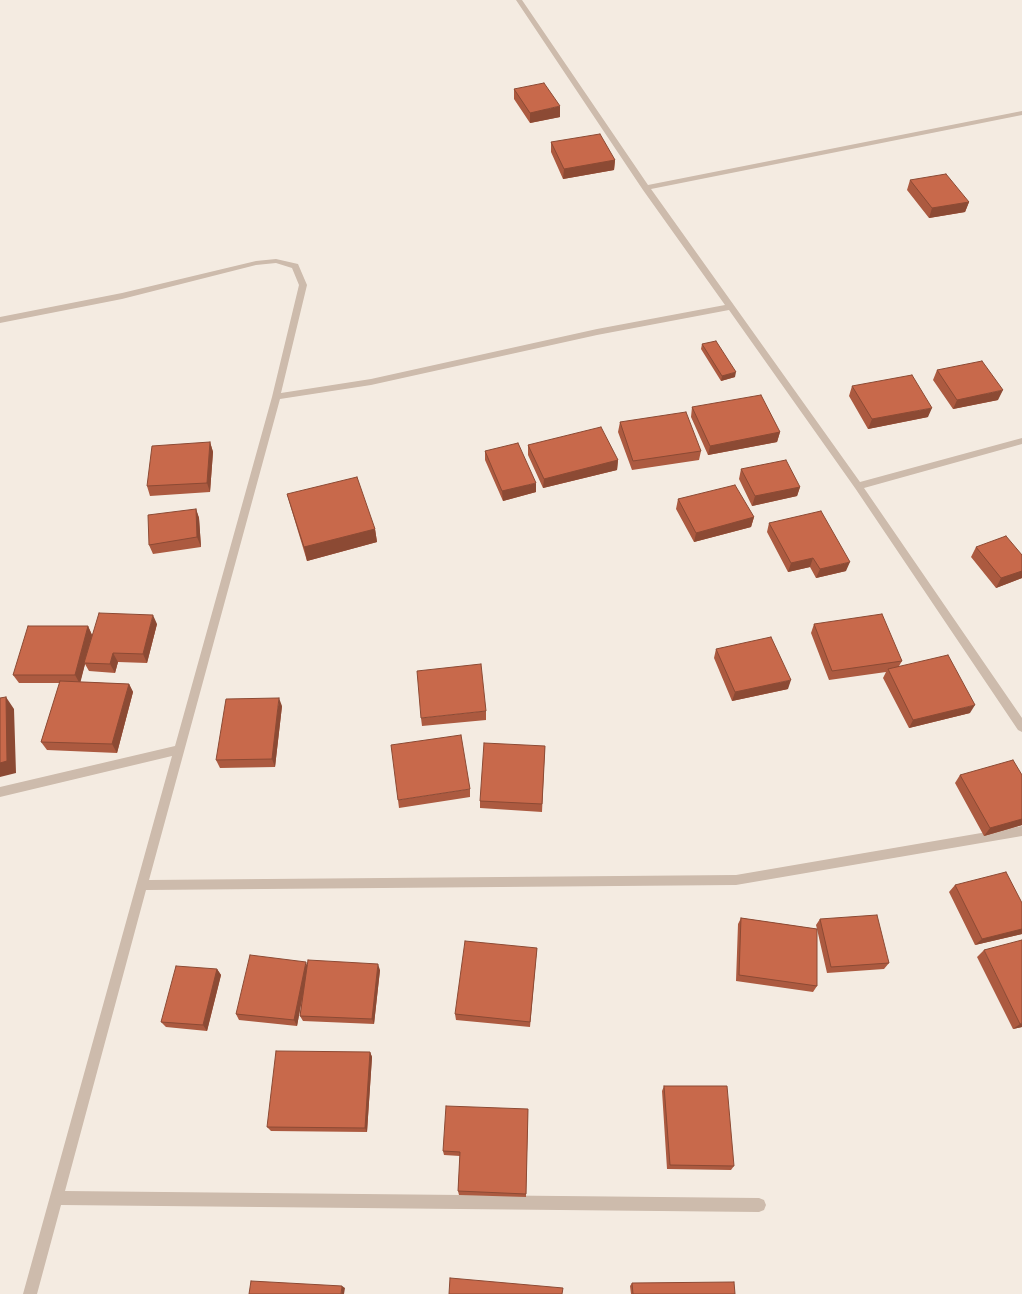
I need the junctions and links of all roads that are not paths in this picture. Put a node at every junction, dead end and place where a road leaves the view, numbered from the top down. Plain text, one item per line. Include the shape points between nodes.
1 (519, 0) edge
2 (1022, 113) edge
3 (646, 188) junction
4 (730, 307) junction
5 (0, 320) edge
6 (276, 397) junction
7 (1022, 441) edge
8 (858, 486) junction
9 (1022, 727) edge
10 (179, 750) junction
11 (0, 792) edge
12 (1022, 831) edge
13 (142, 885) junction
14 (57, 1198) junction
15 (759, 1205) dead end
16 (30, 1294) edge

1 - 3 street
2 - 3 street
3 - 4 street
4 - 6 street via 597,332 371,382
4 - 8 street
5 - 6 street via 122,296 256,263 276,261 295,266 303,285
6 - 10 street
7 - 8 street
8 - 9 street
10 - 11 street
10 - 13 street
12 - 13 street via 736,880
13 - 14 street
14 - 15 street
14 - 16 street

